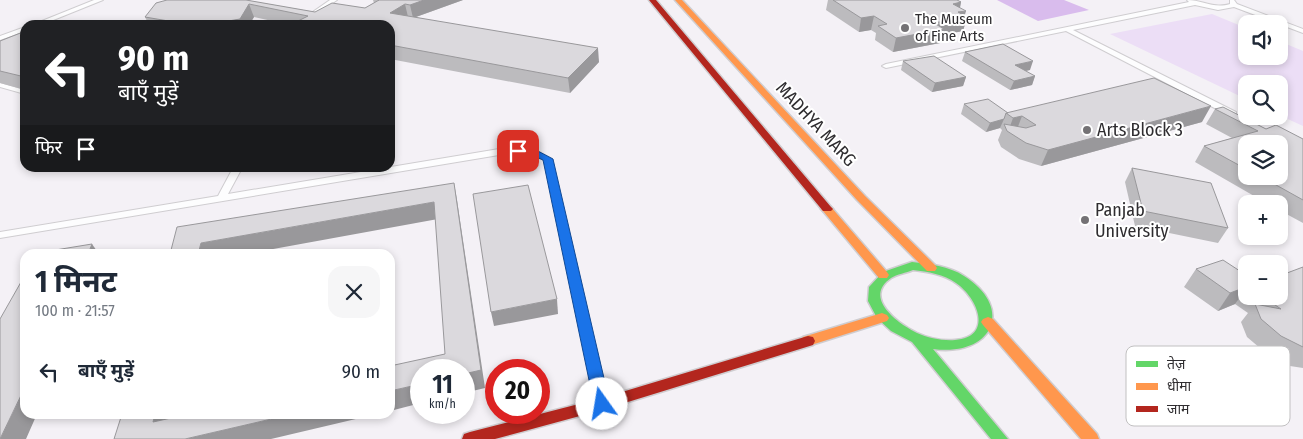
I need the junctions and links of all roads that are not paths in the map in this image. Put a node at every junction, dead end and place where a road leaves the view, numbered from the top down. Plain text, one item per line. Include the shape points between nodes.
1 (100, 0) edge
2 (334, 0) edge
3 (652, 0) edge
4 (678, 0) edge
5 (1192, 1) edge
6 (1232, 3) edge
7 (1222, 8) junction
8 (1240, 15) edge
9 (48, 20) edge
10 (304, 20) edge
11 (1067, 29) junction
12 (20, 31) edge
13 (1303, 32) edge
14 (1288, 33) edge
15 (0, 38) edge
16 (1303, 39) edge
17 (886, 66) dead end
18 (0, 85) edge
19 (20, 91) edge
20 (1238, 116) edge
21 (395, 169) edge
22 (235, 172) edge
23 (376, 172) edge
24 (222, 197) junction
25 (0, 235) edge
26 (931, 268) junction
27 (883, 275) junction
28 (882, 318) junction
29 (988, 322) junction
30 (918, 340) junction
31 (602, 404) junction
32 (470, 439) edge
33 (1000, 439) edge
34 (1090, 439) edge

1 - 9 lane
2 - 10 lane
3 - 27 main road
4 - 26 main road, MADHYA MARG via 860,198
5 - 7 lane
5 - 11 lane
6 - 7 lane
6 - 13 lane
7 - 8 lane
11 - 17 lane
11 - 20 lane
12 - 15 lane
14 - 16 lane
18 - 19 lane
21 - 31 lane via 505,151 532,151 548,159
22 - 24 lane
23 - 24 lane
24 - 25 lane
26 - 27 main road via 896,268
26 - 29 main road via 950,274 979,295 987,309
27 - 28 main road via 873,292 874,303
28 - 30 main road via 898,331
28 - 31 main road
29 - 30 main road via 982,333 971,341 955,345
29 - 34 main road
30 - 33 main road
31 - 32 main road

